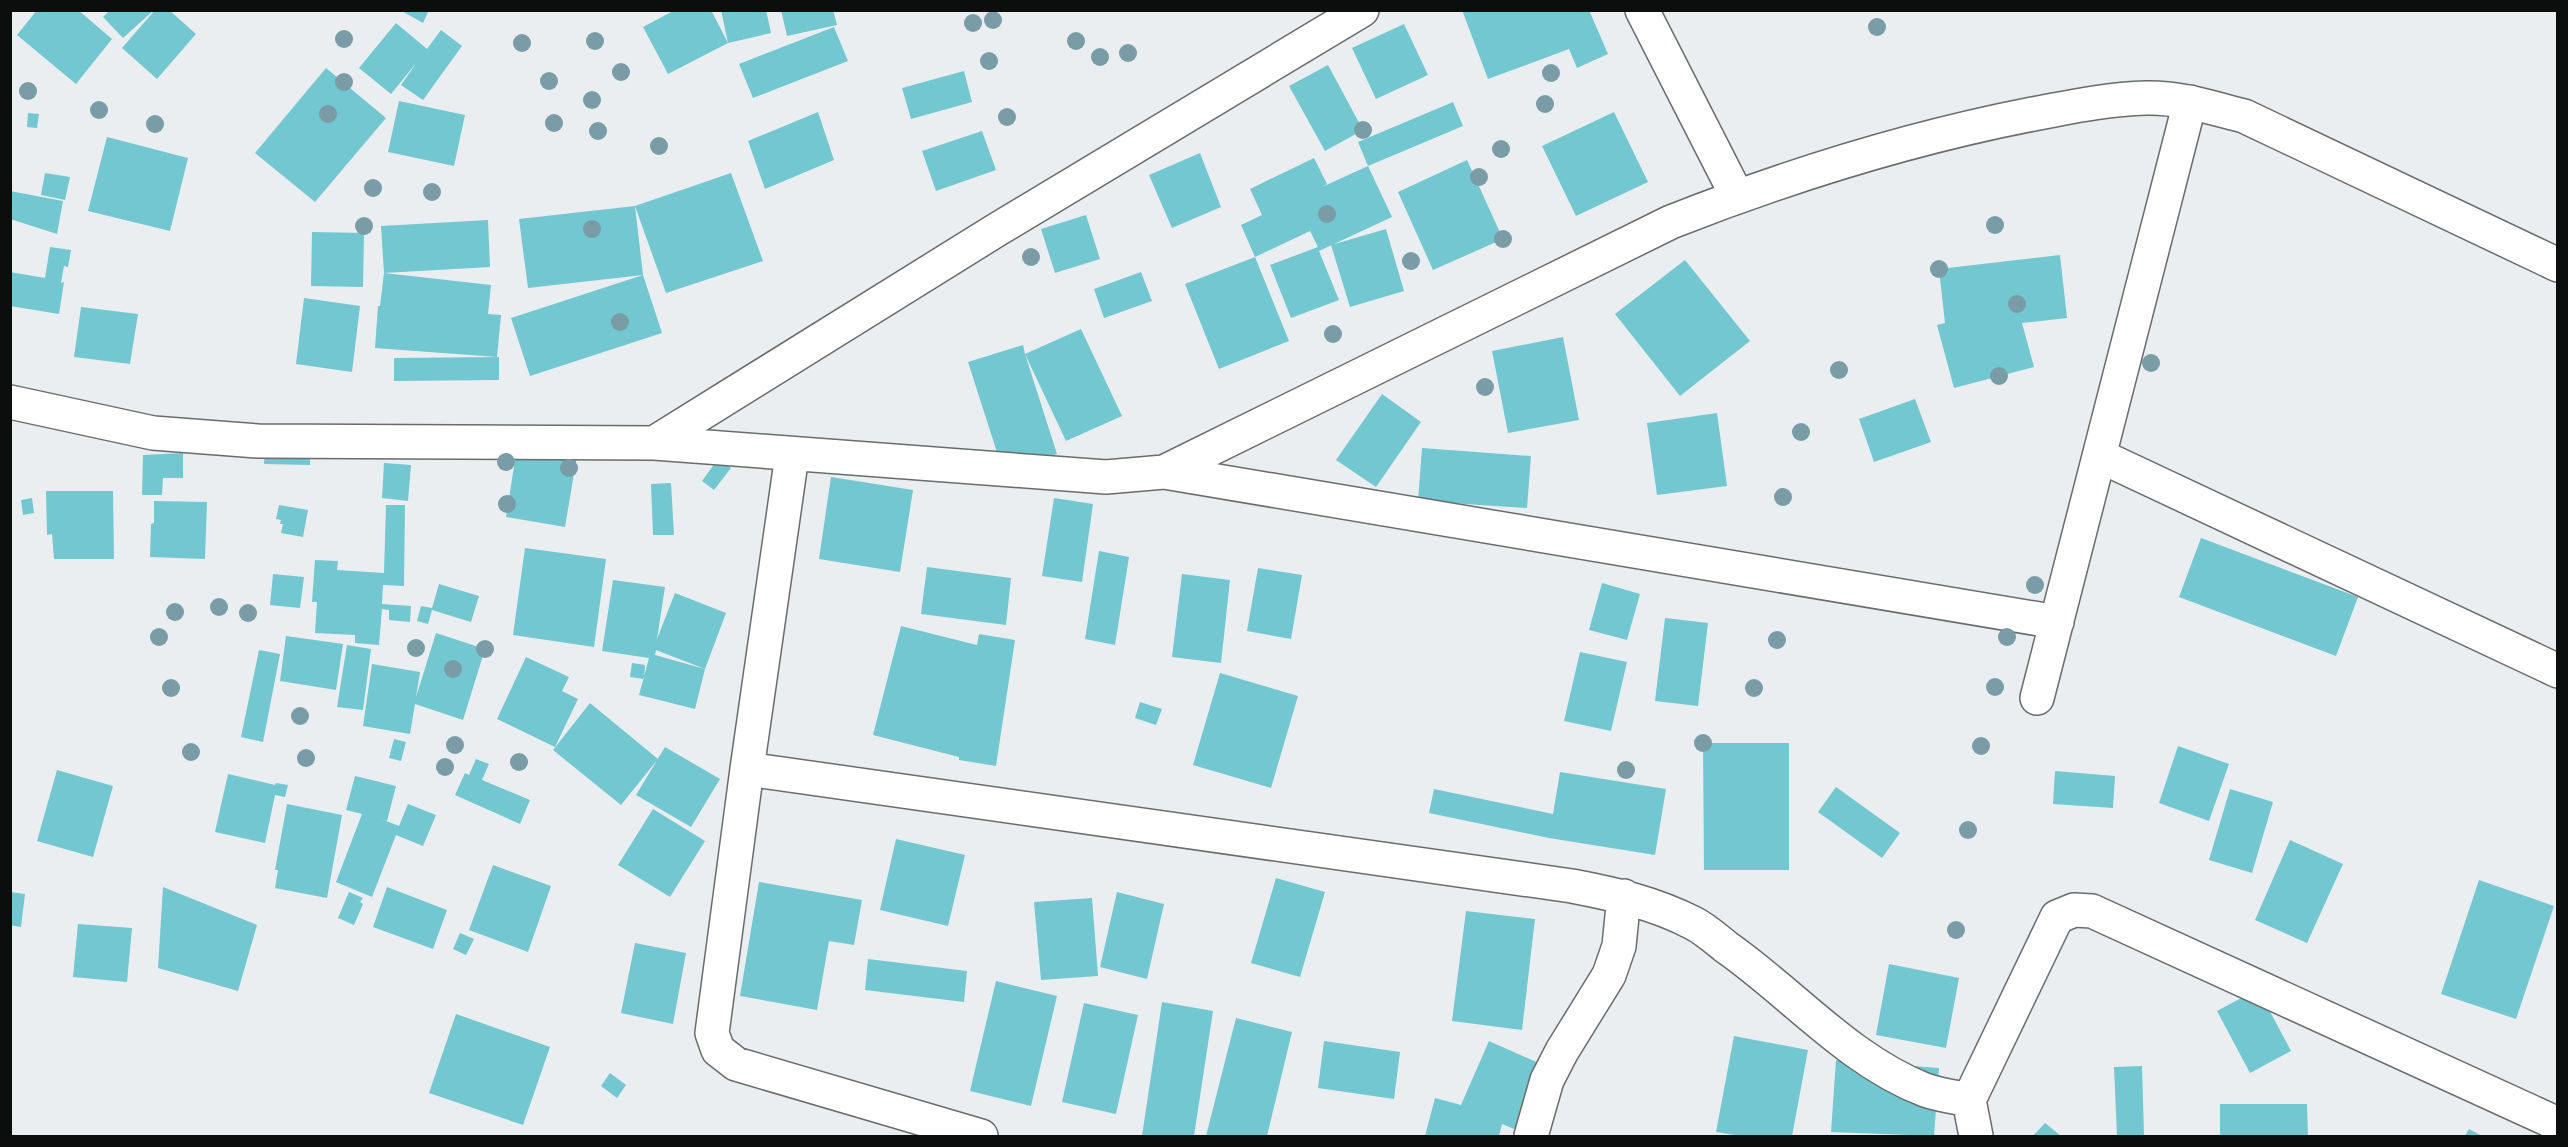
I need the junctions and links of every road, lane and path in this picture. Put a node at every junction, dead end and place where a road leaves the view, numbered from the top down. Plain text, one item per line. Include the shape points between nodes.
1 (1362, 10) edge
2 (1642, 10) edge
3 (2190, 102) junction
4 (1737, 196) junction
5 (2552, 256) edge
6 (10, 402) edge
7 (654, 443) junction
8 (792, 455) junction
9 (2100, 456) junction
10 (1164, 472) junction
11 (2057, 622) junction
12 (2558, 671) edge
13 (2037, 698) dead end
14 (747, 770) junction
15 (1624, 896) junction
16 (1969, 1100) junction
17 (2558, 1124) edge
18 (981, 1137) edge
19 (1531, 1137) edge
20 (1977, 1137) edge

1 - 7 street via 998,229
2 - 4 street
3 - 4 street via 2108,100 1962,128
3 - 5 street via 2244,116
3 - 9 street
4 - 10 street via 1671,222
6 - 7 street via 153,433 258,441
7 - 8 street
8 - 10 street via 1106,477
8 - 14 street
9 - 11 street
9 - 12 street
10 - 11 street
11 - 13 street
14 - 15 street
14 - 18 street via 712,1033 718,1050 736,1064
15 - 16 street via 1695,924 1846,1044 1889,1073 1926,1091
15 - 19 street via 1619,946 1610,975 1547,1080
16 - 17 street via 2057,917 2074,910 2092,911
16 - 20 street

